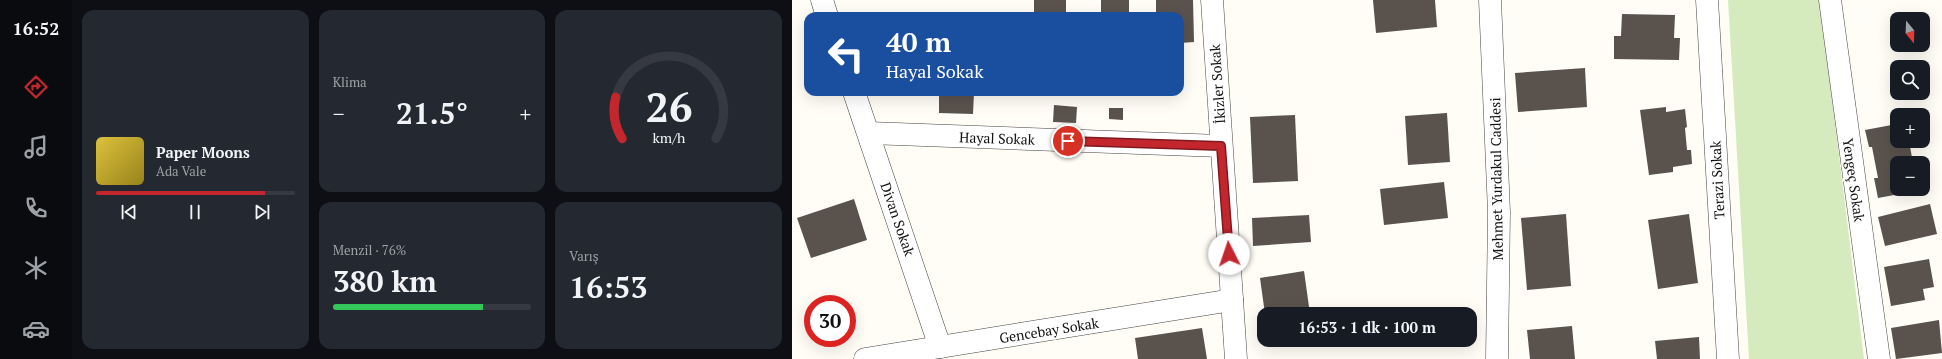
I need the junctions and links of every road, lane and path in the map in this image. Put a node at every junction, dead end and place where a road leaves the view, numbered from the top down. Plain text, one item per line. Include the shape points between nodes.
1 (822, 0) edge
2 (1212, 0) edge
3 (1490, 0) edge
4 (1707, 0) edge
5 (1830, 0) edge
6 (826, 12) edge
7 (855, 96) edge
8 (869, 133) junction
9 (1221, 146) junction
10 (1232, 300) junction
11 (940, 347) junction
12 (865, 359) edge
13 (1236, 359) edge
14 (1497, 359) edge
15 (1728, 359) edge
16 (1879, 359) edge

1 - 6 street
2 - 9 street, İkizler Sokak
3 - 14 street, Mehmet Yurdakul Caddesi via 1499,212
4 - 15 street, Terazi Sokak
5 - 16 street, Yengeç Sokak
7 - 8 street, Divan Sokak
8 - 9 street, Hayal Sokak
8 - 11 street, Divan Sokak
9 - 10 street, İkizler Sokak
10 - 11 street, Gencebay Sokak
10 - 13 street, İkizler Sokak
11 - 12 street, Gencebay Sokak

